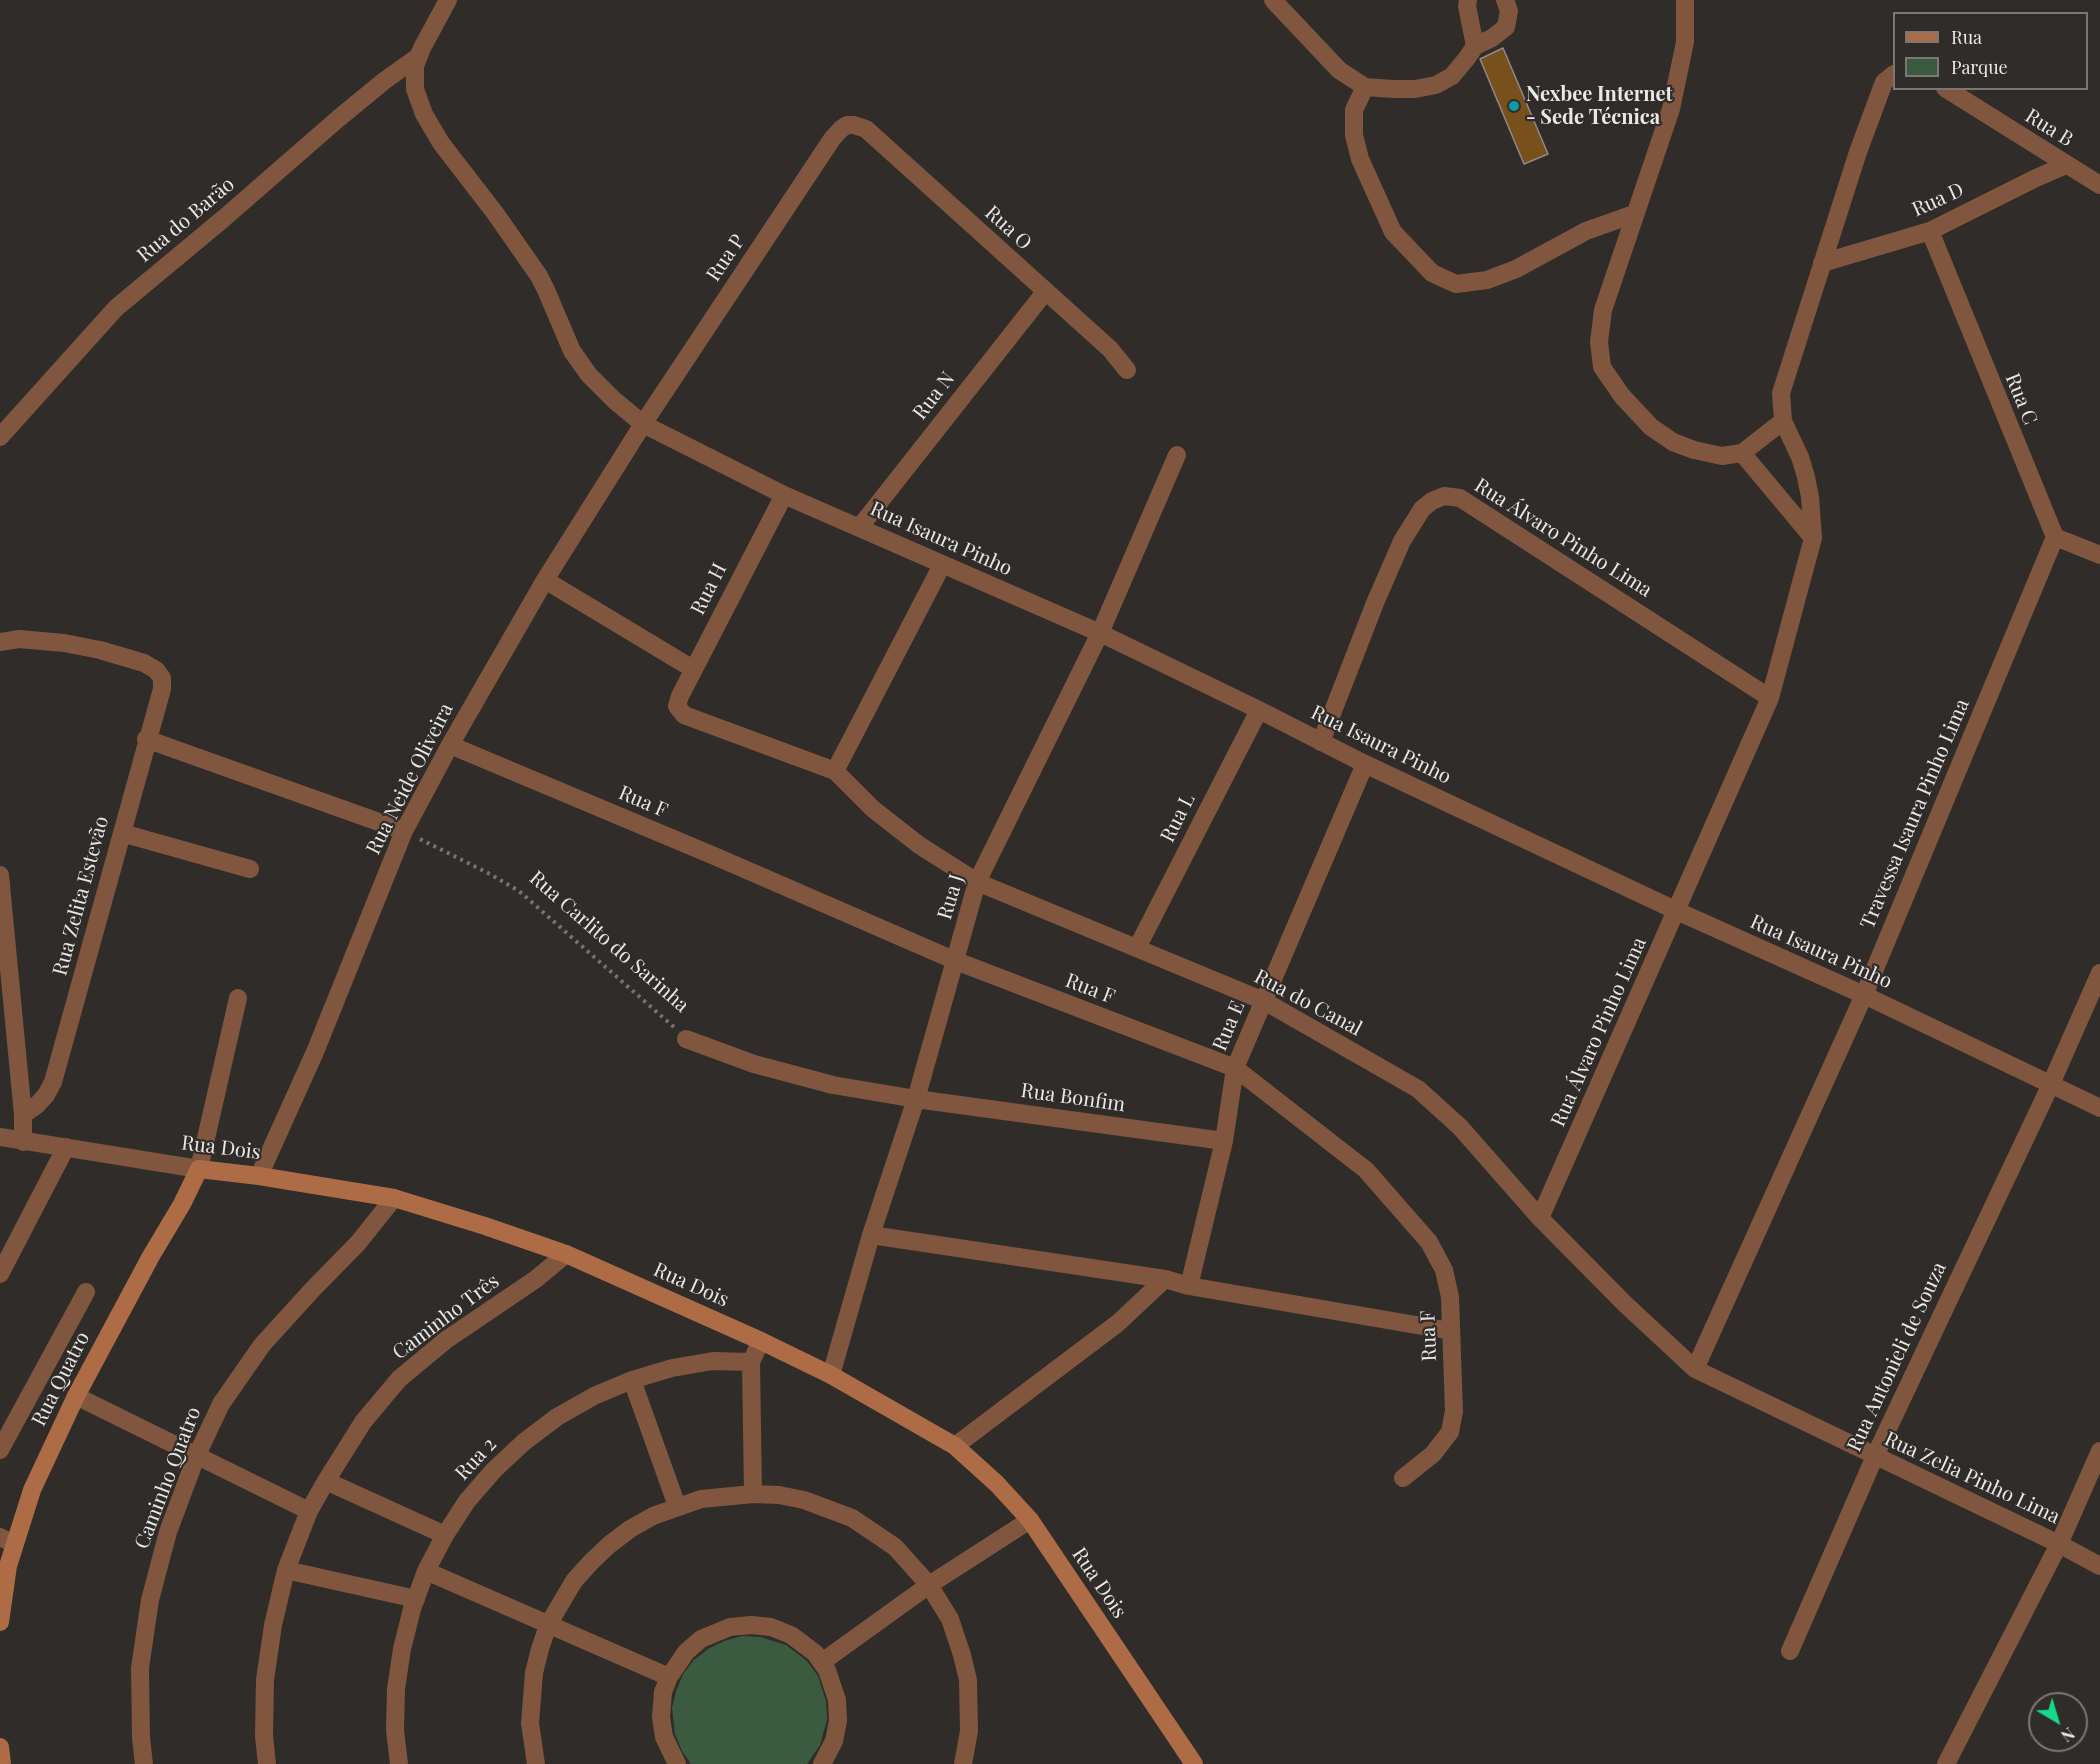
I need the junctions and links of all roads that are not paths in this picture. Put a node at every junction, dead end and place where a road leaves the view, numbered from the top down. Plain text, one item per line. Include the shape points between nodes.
1 (448, 0) edge
2 (1273, 0) edge
3 (1468, 0) edge
4 (1505, 0) edge
5 (1684, 0) edge
6 (1475, 46) junction
7 (419, 56) junction
8 (1893, 76) edge
9 (1365, 87) junction
10 (1948, 90) edge
11 (854, 124) joint
12 (2066, 165) junction
13 (2100, 185) edge
14 (1634, 214) junction
15 (1930, 231) junction
16 (1822, 262) junction
17 (1045, 292) junction
18 (1127, 370) dead end
19 (1783, 421) junction
20 (643, 424) junction
21 (0, 437) edge
22 (1742, 453) junction
23 (1177, 455) dead end
24 (784, 495) junction
25 (860, 528) junction
26 (2055, 537) junction
27 (1813, 538) junction
28 (2100, 541) edge
29 (2082, 548) junction
30 (2100, 555) edge
31 (942, 565) junction
32 (545, 580) junction
33 (1100, 633) junction
34 (0, 642) edge
35 (693, 669) junction
36 (1770, 698) junction
37 (1259, 710) junction
38 (146, 739) junction
39 (1321, 742) junction
40 (450, 745) junction
41 (1365, 764) junction
42 (835, 771) junction
43 (404, 831) junction
44 (122, 832) junction
45 (250, 869) dead end
46 (0, 875) edge
47 (977, 882) junction
48 (1677, 911) junction
49 (1137, 948) junction
50 (956, 961) junction
51 (2100, 973) edge
52 (1864, 996) junction
53 (238, 998) dead end
54 (1264, 1001) junction
55 (686, 1039) road end
56 (1235, 1068) junction
57 (2051, 1084) junction
58 (916, 1099) junction
59 (2100, 1108) edge
60 (23, 1115) junction
61 (0, 1137) edge
62 (1224, 1141) junction
63 (23, 1142) junction
64 (66, 1147) junction
65 (199, 1170) junction
66 (259, 1176) junction
67 (394, 1198) junction
68 (1540, 1218) junction
69 (871, 1235) junction
70 (566, 1254) junction
71 (0, 1274) edge
72 (1165, 1279) junction
73 (1189, 1286) junction
74 (86, 1292) dead end
75 (1451, 1331) junction
76 (761, 1341) junction
77 (751, 1362) junction
78 (1695, 1369) junction
79 (831, 1375) junction
80 (632, 1380) junction
81 (76, 1396) junction
82 (955, 1446) junction
83 (0, 1450) edge
84 (2100, 1451) edge
85 (196, 1456) junction
86 (1875, 1456) junction
87 (1403, 1478) dead end
88 (326, 1480) junction
89 (753, 1494) junction
90 (677, 1506) junction
91 (309, 1511) junction
92 (1030, 1520) junction
93 (445, 1535) junction
94 (7, 1540) edge
95 (2059, 1544) junction
96 (2100, 1566) edge
97 (4, 1569) edge
98 (286, 1570) junction
99 (426, 1571) junction
100 (929, 1585) junction
101 (416, 1599) junction
102 (0, 1622) edge
103 (549, 1625) junction
104 (1790, 1651) dead end
105 (822, 1662) junction
106 (669, 1677) junction
107 (0, 1747) edge
108 (2, 1764) edge
109 (144, 1764) edge
110 (267, 1764) edge
111 (399, 1764) edge
112 (536, 1764) edge
113 (677, 1764) edge
114 (822, 1764) edge
115 (963, 1764) edge
116 (1194, 1764) edge
117 (1946, 1764) edge

1 - 7 street
2 - 9 street via 1339,70
3 - 6 street
4 - 6 street via 1509,11 1506,27
5 - 14 street via 1684,42 1671,109
6 - 9 street via 1452,76 1436,86
7 - 20 street, Rua Isaura Pinho via 415,88 424,114 441,142 539,276 572,351 589,375
7 - 21 street, Rua do Barão via 348,110 116,308
8 - 16 street, Rua Álvaro Pinho Lima via 1884,82
9 - 14 street via 1354,110 1354,135 1360,159 1393,232 1432,273 1456,284 1473,283 1516,269 1586,231
10 - 12 street, Rua B
11 - 17 street, Rua O via 866,129
11 - 20 street, Rua P via 841,129 832,139
12 - 13 street, Rua B
12 - 15 street, Rua D
14 - 22 street via 1603,310 1599,342 1602,367 1651,427 1673,442 1722,456
15 - 16 street, Rua D
15 - 26 street, Rua C
16 - 19 street, Rua Álvaro Pinho Lima via 1780,393
17 - 18 street, Rua O via 1110,349
17 - 25 street, Rua N
19 - 22 street
19 - 27 street, Rua Álvaro Pinho Lima via 1806,477
20 - 24 street, Rua Isaura Pinho
20 - 32 street, Rua Neide Oliveira
22 - 27 street
23 - 33 street, Rua J
24 - 25 street, Rua Isaura Pinho
24 - 35 street, Rua H
25 - 31 street, Rua Isaura Pinho
26 - 29 street
26 - 52 street, Travessa Isaura Pinho Lima
27 - 36 street, Rua Álvaro Pinho Lima
28 - 29 street
29 - 30 street
31 - 33 street, Rua Isaura Pinho
31 - 42 street
32 - 35 street
32 - 40 street, Rua Neide Oliveira
33 - 37 street, Rua Isaura Pinho
33 - 47 street, Rua J
34 - 38 street, Rua Zelita Estevão via 19,639 64,643 100,650 156,670 162,678 160,697
35 - 42 street, Rua H via 677,706 684,715
36 - 39 street, Rua Álvaro Pinho Lima via 1460,498 1444,496 1422,509 1402,541
36 - 48 street, Rua Álvaro Pinho Lima
37 - 39 street, Rua Isaura Pinho
37 - 49 street, Rua L
38 - 43 street
38 - 44 street, Rua Zelita Estevão
39 - 41 street, Rua Isaura Pinho
40 - 43 street, Rua Neide Oliveira
40 - 50 street, Rua F
41 - 48 street, Rua Isaura Pinho
41 - 54 street, Rua E
42 - 47 street, Rua do Canal via 900,831
43 - 66 street, Rua Neide Oliveira via 315,1052
44 - 45 street
44 - 60 street, Rua Zelita Estevão via 52,1082 46,1095
46 - 60 street
47 - 49 street, Rua do Canal
47 - 50 street, Rua J
48 - 52 street, Rua Isaura Pinho
48 - 68 street, Rua Álvaro Pinho Lima
49 - 54 street, Rua do Canal
50 - 56 street, Rua F
50 - 58 street, Rua J
51 - 57 street, Rua Antonieli de Souza
52 - 57 street, Rua Isaura Pinho
52 - 78 street, Travessa Isaura Pinho Lima
53 - 65 street
54 - 56 street, Rua E
54 - 68 street, Rua do Canal via 1418,1089 1460,1127
55 - 58 street, Rua Carlito do Sarinha via 754,1064 833,1085
56 - 62 street, Rua E
56 - 75 street, Rua F via 1366,1170 1429,1242 1444,1270
57 - 59 street, Rua Isaura Pinho
57 - 86 street, Rua Antonieli de Souza
58 - 62 street, Rua Bonfim
58 - 69 street, Rua J
60 - 63 street
61 - 63 street, Rua Dois
62 - 73 street, Rua E
63 - 64 street, Rua Dois
64 - 65 street, Rua Dois
64 - 71 street
65 - 66 street, Rua Dois
65 - 81 street, Rua Quatro
66 - 67 street, Rua Dois
67 - 70 street, Rua Dois
67 - 85 street, Caminho Quatro via 358,1243 262,1345 221,1404
68 - 78 street, Rua do Canal
69 - 72 street
69 - 79 street, Rua J
70 - 76 street, Rua Dois
70 - 88 street, Caminho Três via 446,1340 399,1379 363,1422
72 - 73 street
72 - 82 street via 1118,1323
73 - 75 street
74 - 83 street
75 - 87 street, Rua F via 1454,1411 1450,1432 1433,1454
76 - 77 street
76 - 79 street, Rua Dois
77 - 80 street, Rua 2 via 713,1361
77 - 89 street
78 - 86 street, Rua Zelia Pinho Lima
79 - 82 street, Rua Dois
80 - 90 street
80 - 93 street, Rua 2 via 566,1412 524,1442 467,1501
81 - 85 street
81 - 94 street, Rua Quatro
82 - 92 street, Rua Dois
84 - 95 street
85 - 91 street
85 - 109 street, Caminho Quatro via 168,1532 150,1600 140,1668
86 - 95 street, Rua Zelia Pinho Lima
86 - 104 street, Rua Antonieli de Souza
88 - 91 street, Caminho Três
88 - 93 street
89 - 90 street
89 - 100 street via 804,1500 852,1518 895,1547
90 - 103 street via 653,1516 609,1545 574,1581
91 - 98 street, Caminho Três
92 - 100 street
92 - 116 street, Rua Dois
93 - 99 street, Rua 2
94 - 97 street, Rua Quatro
95 - 96 street, Rua Zelia Pinho Lima
95 - 117 street
97 - 102 street, Rua Quatro
98 - 101 street
98 - 110 street, Caminho Três via 265,1680
99 - 101 street, Rua 2
99 - 103 street
100 - 105 street
100 - 115 street via 950,1619 968,1680 969,1731
101 - 111 street, Rua 2 via 396,1689
103 - 106 street
103 - 112 street via 530,1698
105 - 106 street via 800,1640 782,1630 741,1625 702,1639 686,1652
105 - 114 street via 832,1680 838,1710 834,1740
106 - 113 street via 661,1717 664,1737
107 - 108 street

